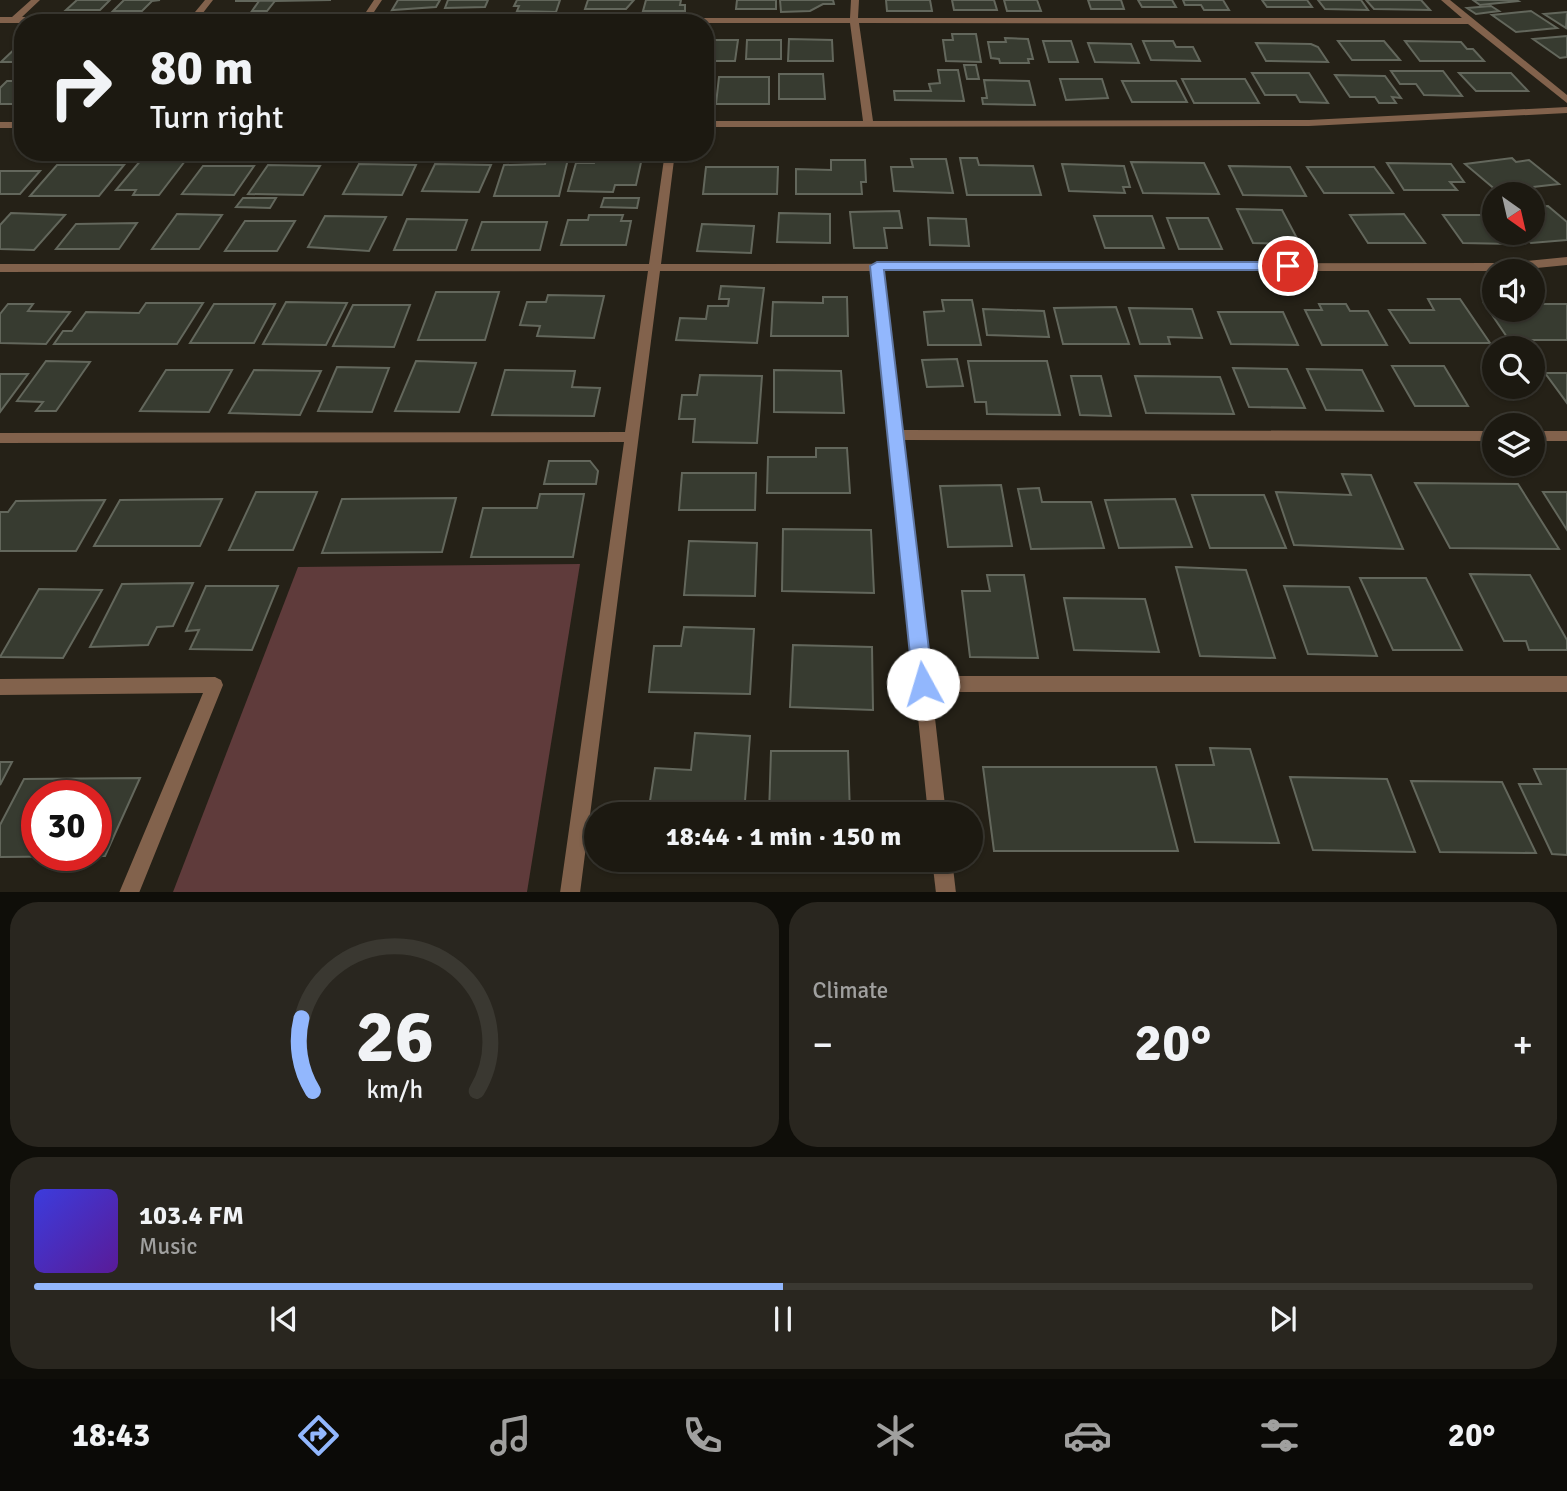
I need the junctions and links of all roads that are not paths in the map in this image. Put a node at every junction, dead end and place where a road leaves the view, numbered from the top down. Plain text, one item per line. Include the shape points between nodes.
1 (36, 0) edge
2 (209, 0) edge
3 (855, 0) edge
4 (1445, 0) edge
5 (21, 14) edge
6 (198, 14) edge
7 (714, 19) edge
8 (854, 19) junction
9 (1473, 21) junction
10 (1567, 100) edge
11 (1567, 110) edge
12 (714, 124) edge
13 (868, 124) junction
14 (669, 161) edge
15 (1567, 261) edge
16 (657, 266) junction
17 (877, 266) junction
18 (0, 268) edge
19 (897, 435) junction
20 (1482, 436) edge
21 (1545, 436) edge
22 (1567, 436) edge
23 (630, 437) junction
24 (0, 438) edge
25 (923, 684) junction
26 (1567, 684) edge
27 (0, 687) edge
28 (936, 802) edge
29 (944, 872) edge
30 (130, 892) edge
31 (570, 892) edge
32 (946, 892) edge

1 - 5 street
2 - 6 street
3 - 8 street
4 - 9 street
7 - 8 street
8 - 9 street
8 - 13 street
9 - 10 street
11 - 13 street via 1309,123
12 - 13 street
14 - 16 street
15 - 17 street via 1507,267
16 - 17 street
16 - 18 street
16 - 23 street
17 - 19 street
19 - 20 street
19 - 25 street
21 - 22 street
23 - 24 street
23 - 31 street
25 - 26 street
25 - 28 street
27 - 30 street via 215,685
29 - 32 street

